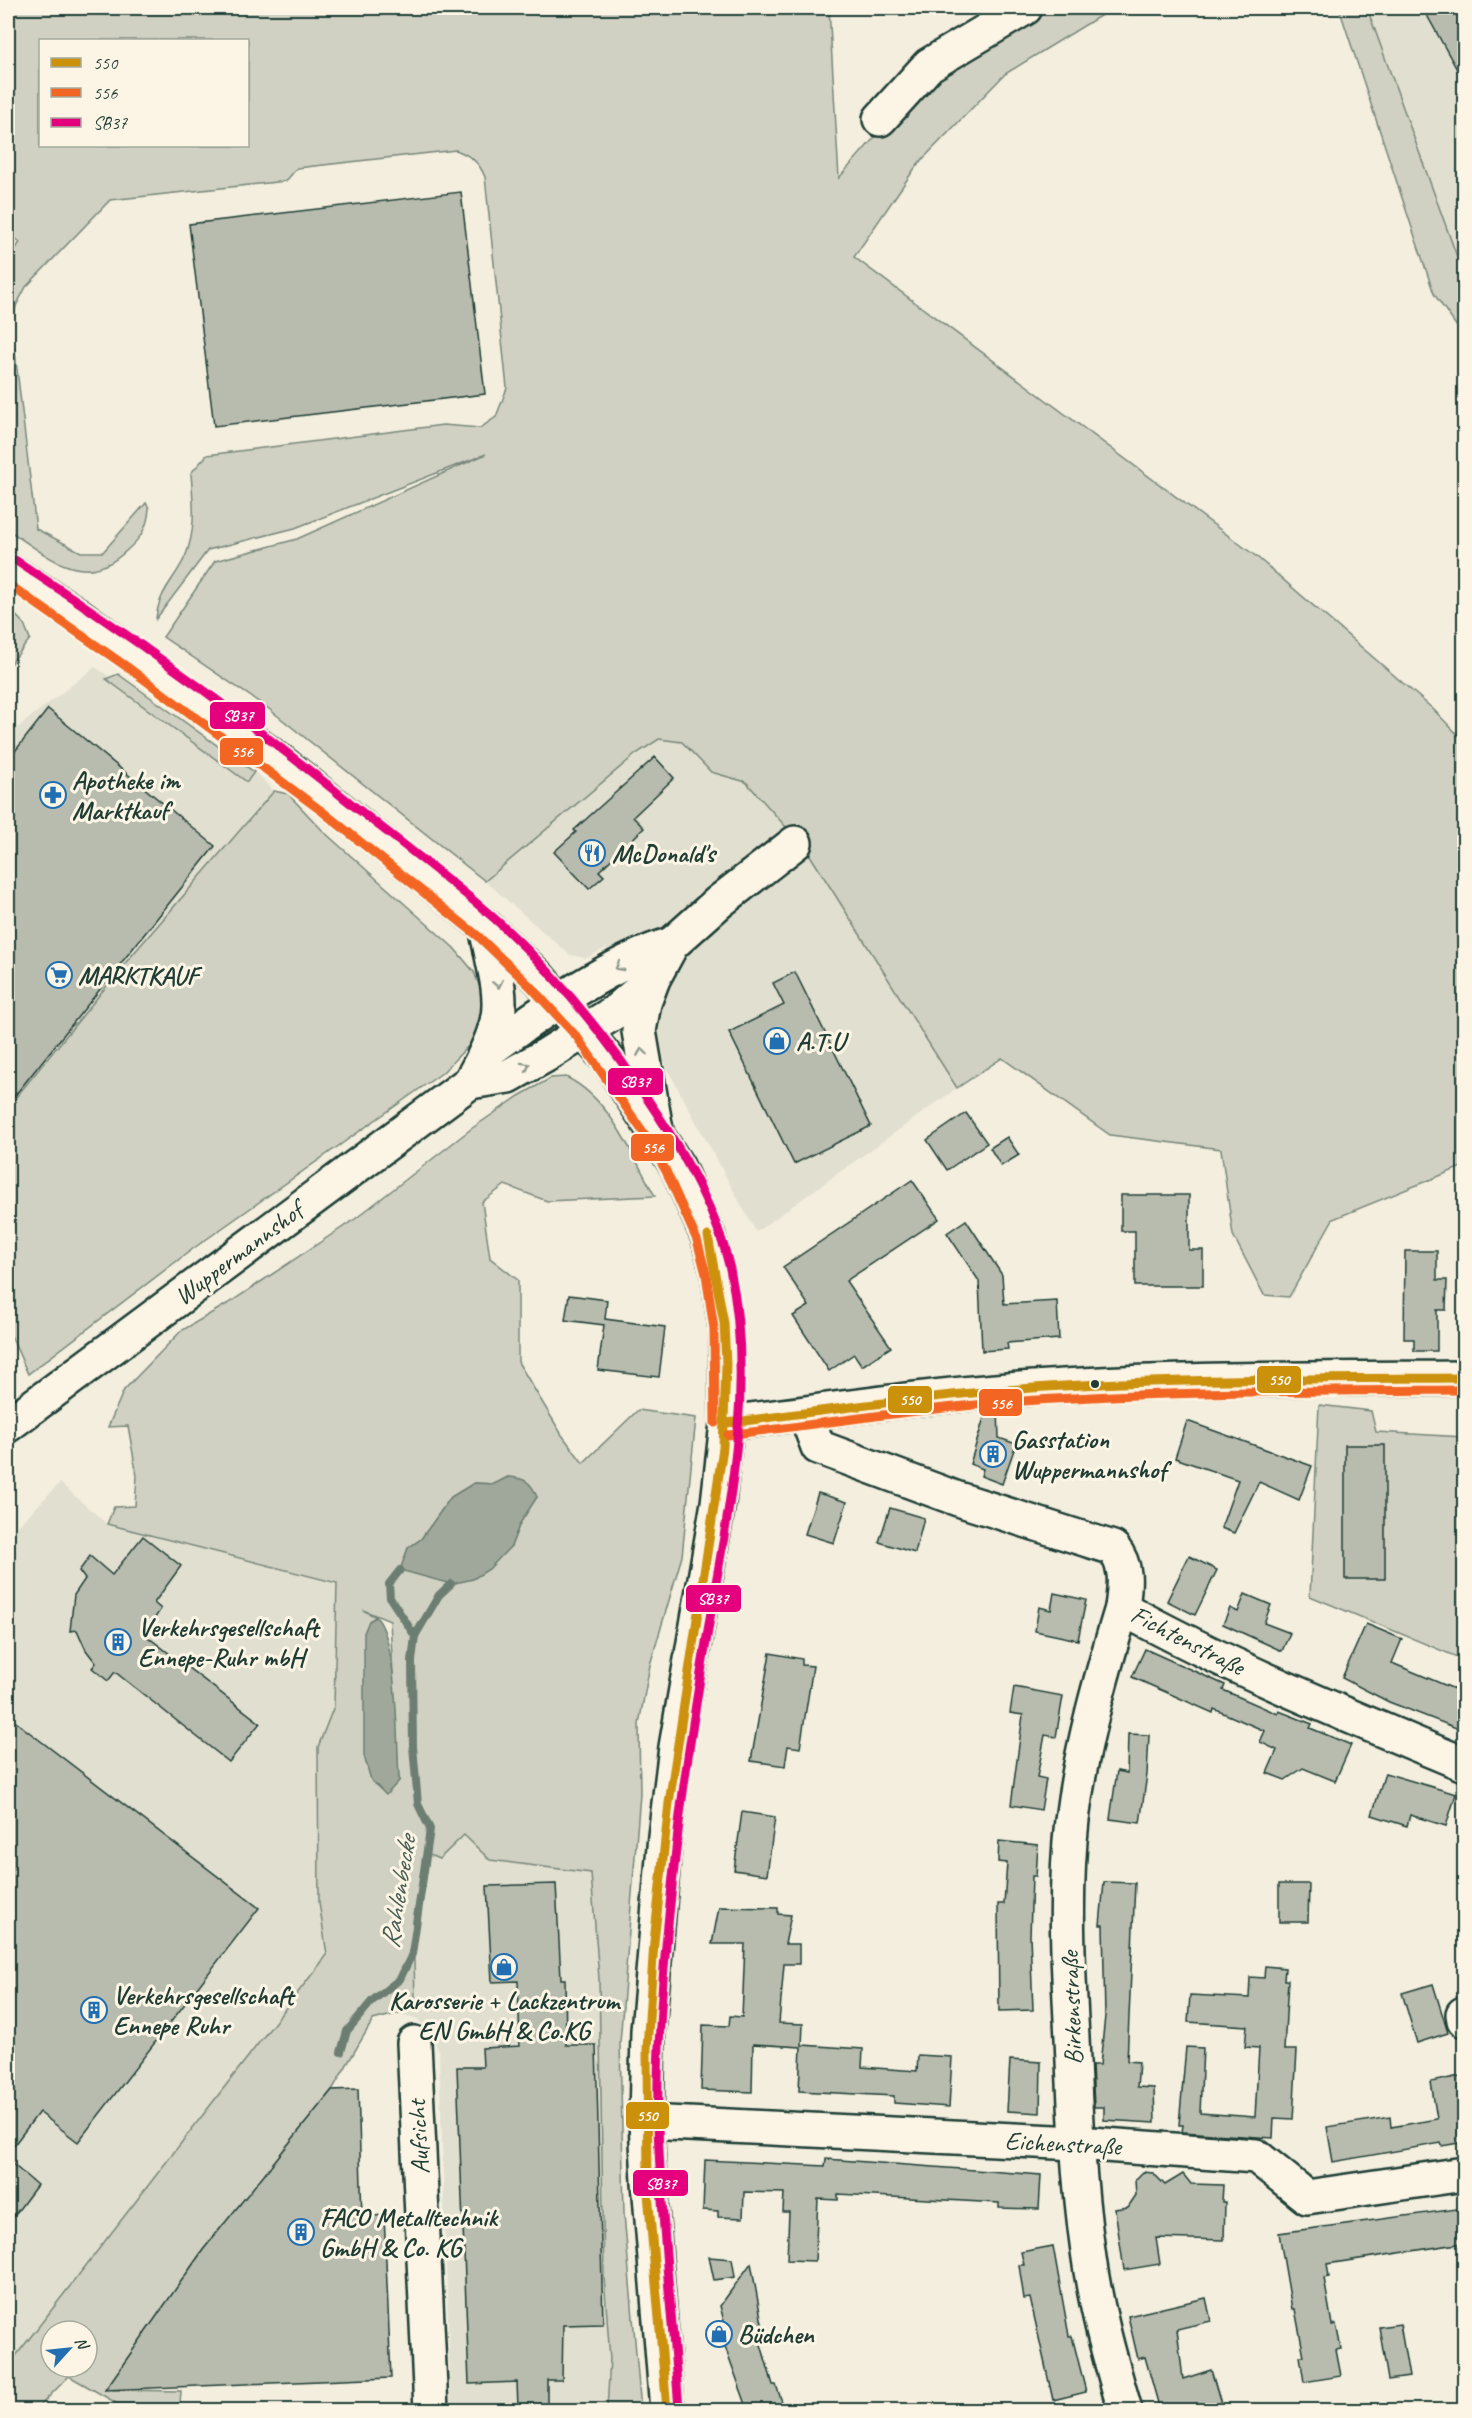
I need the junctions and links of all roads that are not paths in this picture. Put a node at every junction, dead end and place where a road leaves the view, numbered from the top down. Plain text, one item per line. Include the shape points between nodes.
1 (1025, 8) edge
2 (880, 119) dead end
3 (8, 570) edge
4 (795, 843) dead end
5 (486, 927) junction
6 (672, 944) junction
7 (653, 978) junction
8 (561, 1002) junction
9 (586, 1030) junction
10 (489, 1050) junction
11 (470, 1082) junction
12 (656, 1130) junction
13 (1464, 1377) edge
14 (806, 1415) junction
15 (727, 1423) junction
16 (8, 1425) edge
17 (1122, 1608) junction
18 (1464, 1764) edge
19 (414, 2043) dead end
20 (646, 2121) junction
21 (1077, 2143) junction
22 (1464, 2174) edge
23 (431, 2410) edge
24 (667, 2410) edge
25 (1125, 2410) edge

1 - 2 street via 929,65
3 - 5 street via 282,763
4 - 6 street, Wuppermannshof
5 - 8 street
5 -> 10 street, Wuppermannshof via 501,1000 501,1016
6 - 7 street, Wuppermannshof
6 -> 8 street, Wuppermannshof via 643,952
7 - 9 street, Wuppermannshof via 615,1012
12 -> 7 street, Wuppermannshof via 639,1031
8 - 9 street
8 - 10 street, Wuppermannshof
11 -> 9 street, Wuppermannshof via 509,1076
9 - 12 street
10 - 11 street, Wuppermannshof
11 - 16 street, Wuppermannshof
12 - 15 street via 692,1196 718,1272 727,1351
13 - 14 street via 1271,1378 1084,1385 874,1402
14 - 15 street
14 - 17 street, Fichtenstraße via 818,1448 1113,1548 1123,1561
15 - 20 street via 665,1836 648,2031
17 - 18 street, Fichtenstraße via 1243,1669
17 - 21 street, Birkenstraße via 1083,1753 1072,1820 1069,1977
19 - 23 street, Aufsicht
20 - 21 street, Eichenstraße
20 - 24 street
21 - 22 street, Eichenstraße via 1256,2157 1307,2197
21 - 25 street, Birkenstraße via 1088,2252 1110,2360

